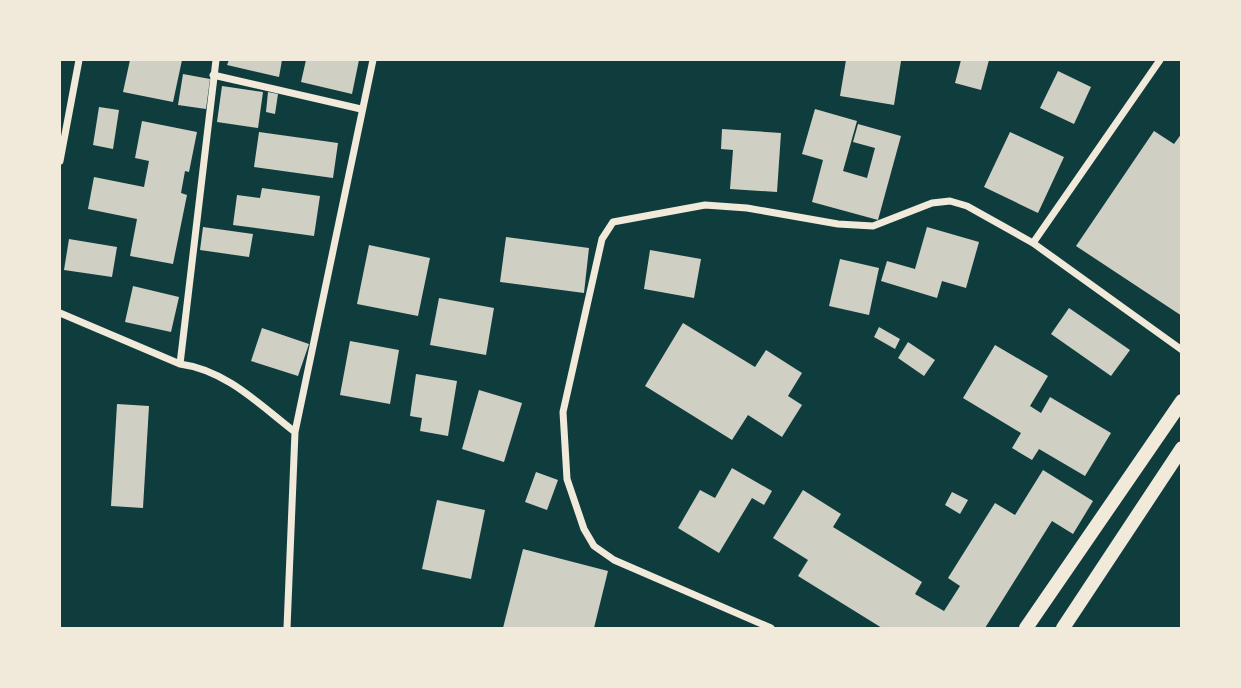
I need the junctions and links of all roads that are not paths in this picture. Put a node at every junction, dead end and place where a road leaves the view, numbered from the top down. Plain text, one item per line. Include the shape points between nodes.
1 (79, 60) edge
2 (216, 60) edge
3 (373, 60) edge
4 (1160, 60) edge
5 (213, 75) junction
6 (361, 109) junction
7 (60, 161) edge
8 (1032, 243) junction
9 (60, 313) edge
10 (1181, 350) edge
11 (180, 364) junction
12 (1181, 401) edge
13 (295, 432) junction
14 (1181, 448) edge
15 (287, 628) edge
16 (771, 628) edge
17 (1026, 628) edge
18 (1063, 628) edge

1 - 7 street
2 - 5 street
3 - 6 street
4 - 8 street
5 - 6 street
5 - 11 street
6 - 13 street
8 - 10 street
8 - 16 street via 950,201 932,203 873,226 705,205 623,218 606,230 563,412 567,479 584,529 594,546 614,559
9 - 11 street
11 - 13 street via 227,380
12 - 17 main road
13 - 15 street
14 - 18 main road

